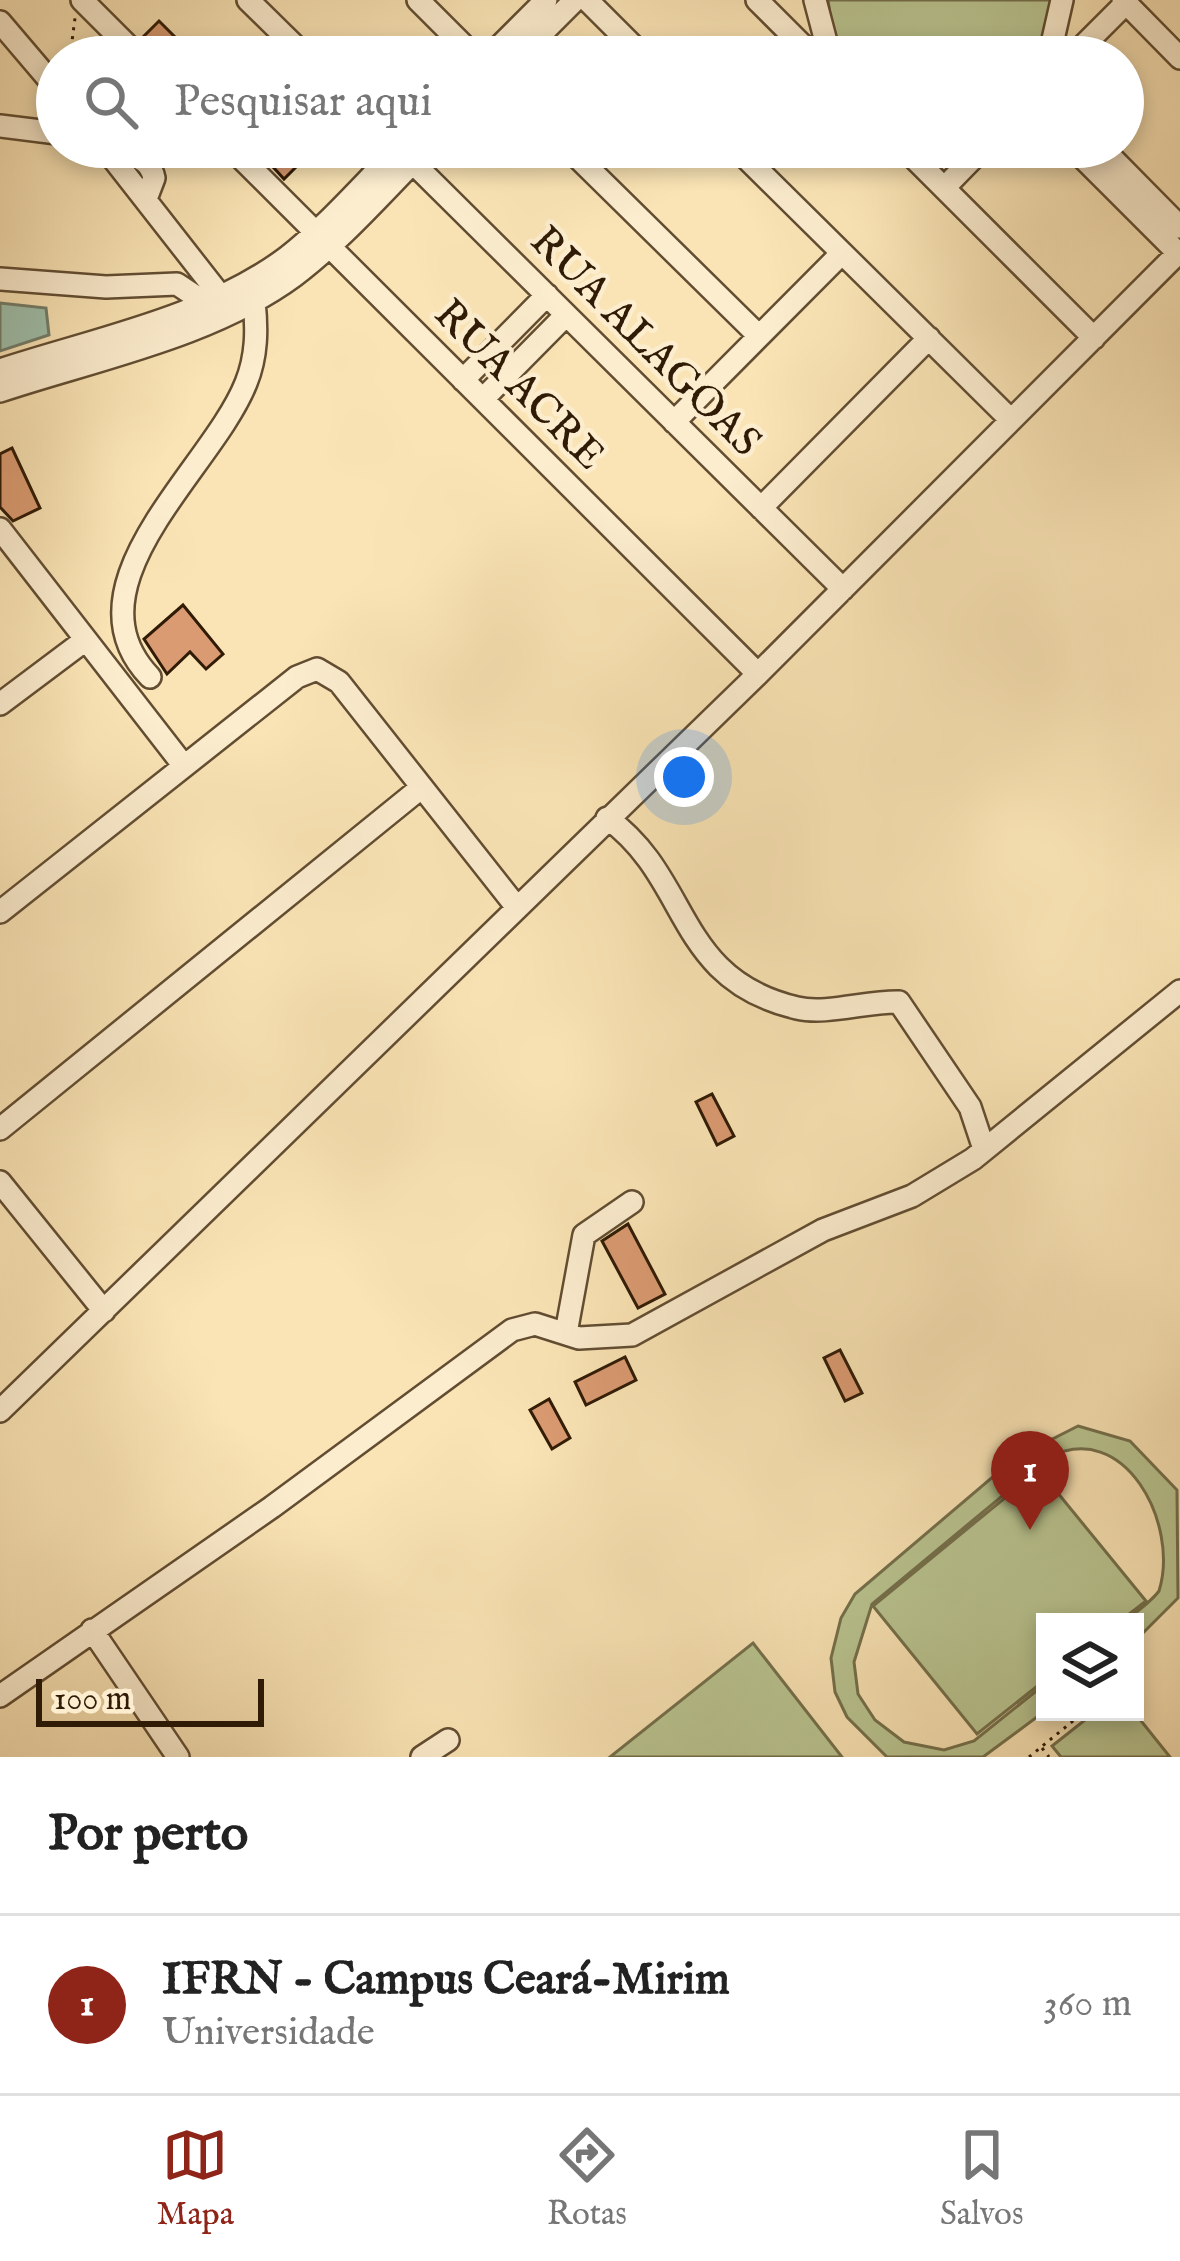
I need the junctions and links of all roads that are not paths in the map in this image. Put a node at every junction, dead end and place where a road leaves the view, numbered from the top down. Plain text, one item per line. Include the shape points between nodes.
1 (248, 0) edge
2 (418, 0) edge
3 (546, 0) edge
4 (575, 0) edge
5 (587, 0) edge
6 (757, 0) edge
7 (815, 0) edge
8 (1062, 0) edge
9 (85, 1) edge
10 (1124, 2) edge
11 (0, 22) edge
12 (119, 36) edge
13 (285, 36) edge
14 (454, 36) edge
15 (510, 36) edge
16 (539, 36) edge
17 (623, 36) edge
18 (786, 36) edge
19 (824, 36) edge
20 (1053, 36) edge
21 (1092, 36) edge
22 (1180, 58) edge
23 (36, 64) edge
24 (0, 126) edge
25 (36, 130) edge
26 (121, 168) edge
27 (251, 168) edge
28 (390, 168) edge
29 (424, 168) edge
30 (588, 168) edge
31 (756, 168) edge
32 (924, 168) edge
33 (964, 168) edge
34 (1093, 168) edge
35 (1121, 168) edge
36 (944, 188) junction
37 (1180, 226) edge
38 (322, 239) junction
39 (1179, 252) edge
40 (842, 253) junction
41 (0, 279) edge
42 (547, 296) junction
43 (254, 301) junction
44 (219, 303) junction
45 (566, 315) junction
46 (760, 336) junction
47 (928, 338) junction
48 (1094, 338) junction
49 (0, 370) edge
50 (464, 380) junction
51 (0, 391) edge
52 (483, 399) junction
53 (1012, 420) junction
54 (674, 422) junction
55 (761, 508) junction
56 (0, 529) edge
57 (843, 589) junction
58 (84, 641) junction
59 (758, 674) junction
60 (150, 677) dead end
61 (0, 704) edge
62 (184, 766) junction
63 (422, 788) junction
64 (607, 818) junction
65 (515, 905) junction
66 (0, 912) edge
67 (1180, 991) edge
68 (0, 1129) edge
69 (984, 1149) junction
70 (0, 1182) edge
71 (632, 1202) dead end
72 (104, 1311) junction
73 (566, 1333) junction
74 (0, 1411) edge
75 (92, 1630) junction
76 (0, 1696) edge
77 (448, 1740) dead end
78 (178, 1757) edge
79 (422, 1757) edge

1 - 13 street
2 - 14 street
3 - 15 street
4 - 16 street
5 - 17 street
6 - 18 street
7 - 19 street
8 - 20 street
9 - 12 street
10 - 21 street
10 - 22 street
11 - 23 street
24 - 25 street
26 - 44 street
27 - 38 street, RUA ACRE
28 - 38 street
29 - 42 street, RUA ALAGOAS
30 - 46 street
31 - 40 street
32 - 36 street
33 - 36 street
34 - 39 street
35 - 37 street
36 - 48 street
38 - 43 street
38 - 44 street
38 - 50 street, RUA ACRE
39 - 48 street
40 - 46 street
40 - 47 street
41 - 44 street via 177,284
42 - 45 street, RUA ALAGOAS
42 - 50 street
43 - 44 street
43 - 60 street via 255,353 245,386 130,572 122,632
44 - 49 street
44 - 51 street
45 - 52 street
45 - 54 street, RUA ALAGOAS
46 - 54 street
47 - 53 street
47 - 55 street
48 - 53 street
50 - 52 street, RUA ACRE
52 - 59 street, RUA ACRE
53 - 57 street
54 - 55 street, RUA ALAGOAS
55 - 57 street, RUA ALAGOAS
56 - 58 street
57 - 59 street
58 - 61 street
58 - 62 street
59 - 64 street
62 - 63 street via 309,670 339,682
62 - 66 street
63 - 65 street
63 - 68 street
64 - 65 street
64 - 69 street via 660,874 692,939 737,987 802,1010 899,1002 970,1106
65 - 72 street
67 - 69 street
69 - 73 street via 912,1196 824,1230 632,1335 603,1341
70 - 72 street
71 - 73 street via 584,1235
72 - 74 street
73 - 75 street via 535,1324 512,1330
75 - 76 street
75 - 78 street
77 - 79 street

